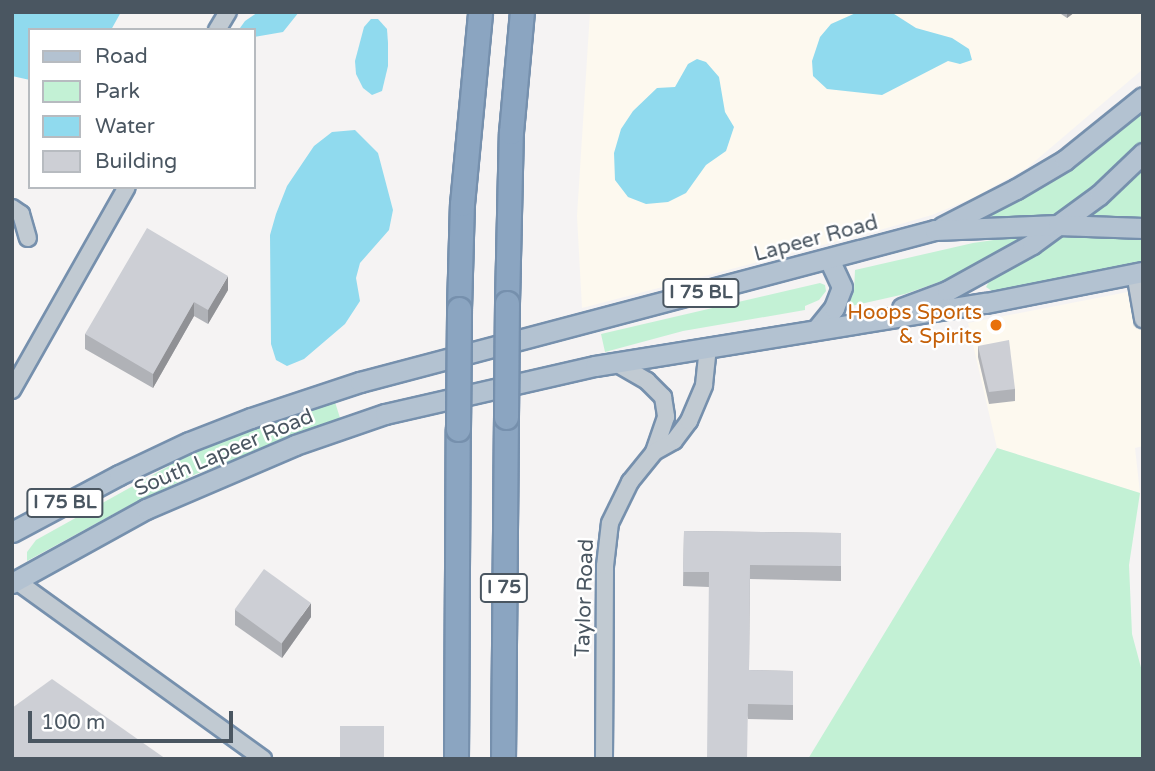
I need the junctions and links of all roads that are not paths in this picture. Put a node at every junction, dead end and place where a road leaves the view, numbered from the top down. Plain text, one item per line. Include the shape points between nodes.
1 (228, 12) edge
2 (480, 12) edge
3 (522, 12) edge
4 (219, 28) edge
5 (1143, 97) edge
6 (1143, 153) edge
7 (126, 189) edge
8 (12, 208) edge
9 (1058, 225) junction
10 (1143, 228) edge
11 (935, 230) junction
12 (28, 238) dead end
13 (830, 259) junction
14 (1139, 273) edge
15 (871, 319) junction
16 (1143, 319) edge
17 (817, 329) junction
18 (708, 348) junction
19 (467, 356) joint
20 (616, 363) junction
21 (12, 390) edge
22 (654, 452) junction
23 (12, 532) edge
24 (13, 580) edge
25 (263, 759) edge
26 (456, 759) edge
27 (503, 759) edge
28 (604, 759) edge

1 - 4 street
2 - 26 highway, I 75, bridge via 462,204
3 - 27 highway, I 75, bridge via 511,132
5 - 11 main road via 1056,165
6 - 9 main road via 1099,195
7 - 21 street
8 - 12 street via 21,214
9 - 10 main road, Lapeer Road / I 75 BL
9 - 11 main road, Lapeer Road / I 75 BL
9 - 15 main road via 967,281
11 - 13 main road, Lapeer Road / I 75 BL
13 - 17 main road via 842,287 834,308
13 - 19 main road, Lapeer Road / I 75 BL
14 - 15 main road, I 75 BL
14 - 16 street
15 - 17 main road, I 75 BL
17 - 18 main road, I 75 BL
18 - 20 main road, I 75 BL
18 - 22 street, Taylor Road via 704,385 694,412 674,441
19 - 23 main road, South Lapeer Road / I 75 BL via 360,382 219,429 130,469
20 - 22 street, Taylor Road via 647,381 663,397 666,416
20 - 24 main road, South Lapeer Road / I 75 BL via 385,414 241,467 146,509
22 - 28 street, Taylor Road via 620,497 607,538
24 - 25 street

